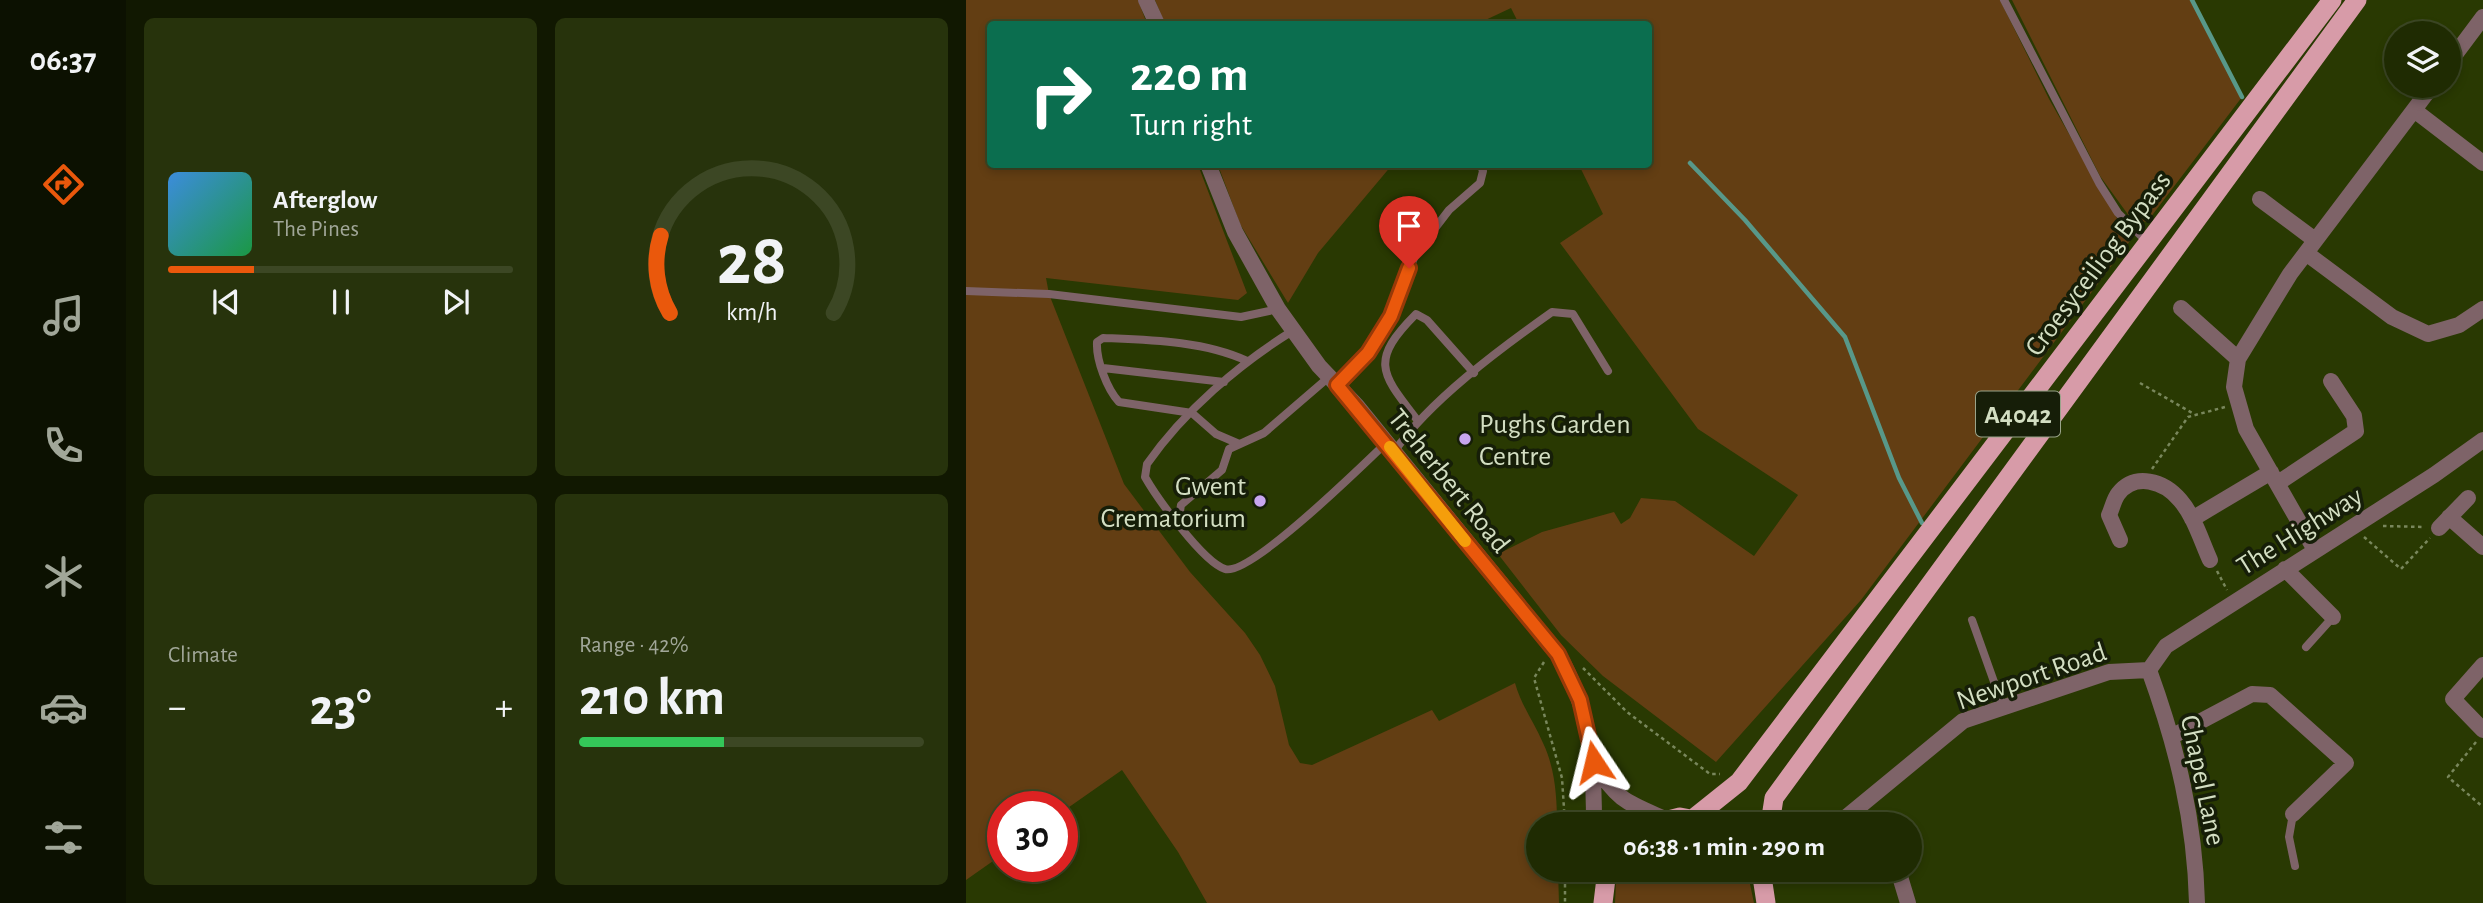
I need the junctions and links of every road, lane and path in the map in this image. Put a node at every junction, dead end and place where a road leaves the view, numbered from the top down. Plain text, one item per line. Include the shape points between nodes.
1 (1146, 0) edge
2 (2004, 0) edge
3 (2332, 0) edge
4 (2357, 0) edge
5 (2483, 17) edge
6 (1156, 21) edge
7 (2461, 47) edge
8 (2423, 98) edge
9 (2414, 110) junction
10 (2483, 163) edge
11 (1210, 168) edge
12 (1482, 168) edge
13 (2260, 199) dead end
14 (2148, 243) junction
15 (2311, 247) junction
16 (966, 291) edge
17 (2181, 307) dead end
18 (1278, 309) junction
19 (2483, 309) edge
20 (1294, 330) junction
21 (2238, 359) junction
22 (1247, 361) junction
23 (1103, 368) junction
24 (1608, 371) dead end
25 (1474, 373) junction
26 (1333, 381) junction
27 (2331, 381) dead end
28 (1224, 382) junction
29 (2140, 383) dead end
30 (2239, 404) junction
31 (1192, 413) junction
32 (2193, 414) junction
33 (1418, 421) junction
34 (2483, 440) edge
35 (1237, 443) junction
36 (1390, 448) junction
37 (2275, 478) junction
38 (2149, 480) junction
39 (2468, 498) dead end
40 (2192, 519) junction
41 (1178, 523) junction
42 (2444, 523) junction
43 (2353, 526) junction
44 (2120, 540) dead end
45 (2483, 547) edge
46 (2315, 550) junction
47 (2210, 559) joint
48 (2285, 569) junction
49 (2234, 602) junction
50 (2333, 617) joint
51 (1972, 620) dead end
52 (2306, 647) dead end
53 (1558, 654) junction
54 (2483, 665) edge
55 (2149, 670) junction
56 (2003, 707) junction
57 (2483, 732) edge
58 (2173, 736) junction
59 (1594, 762) junction
60 (1741, 779) junction
61 (1774, 798) junction
62 (2483, 807) edge
63 (1854, 811) edge
64 (1564, 812) edge
65 (1594, 812) edge
66 (1642, 812) edge
67 (1701, 812) edge
68 (1772, 812) edge
69 (1786, 812) edge
70 (2293, 814) joint
71 (2295, 866) dead end
72 (1565, 882) edge
73 (1763, 882) edge
74 (1902, 882) edge
75 (1566, 903) edge
76 (1766, 903) edge
77 (1908, 903) edge
78 (2197, 903) edge

1 - 6 street
2 - 14 lane via 2099,183 2118,213
3 - 14 highway, Croesyceiliog Bypass / A4042
4 - 61 highway, Croesyceiliog Bypass / A4042
5 - 7 street
8 - 9 street
9 - 10 street
9 - 15 street
11 - 18 street, Treherbert Road via 1235,232
12 - 26 lane via 1480,183 1449,210 1416,253 1391,316 1368,353
13 - 15 street
14 - 60 highway, Croesyceiliog Bypass / A4042
15 - 19 street via 2392,317 2428,334 2459,325
15 - 21 street
16 - 18 lane via 1049,294 1241,317
17 - 21 street
18 - 20 street, Treherbert Road
20 - 22 lane
20 - 26 street, Treherbert Road
21 - 30 street via 2234,387
22 - 23 lane via 1229,352 1103,338 1097,342 1096,355
22 - 28 lane
23 - 28 lane
23 - 31 lane via 1119,402
24 - 25 lane via 1573,314 1552,312
25 - 33 lane
25 - 33 lane via 1427,320 1416,314 1393,337 1385,367 1387,380
26 - 35 lane via 1264,433
26 - 36 street, Treherbert Road
27 - 37 street via 2354,416 2356,431
28 - 31 lane
29 - 32 path
30 - 32 path
30 - 37 street via 2246,429
31 - 35 lane via 1216,434
31 - 41 lane via 1156,451 1145,477
32 - 38 path via 2150,472
33 - 36 lane
34 - 43 street, The Highway
35 - 41 lane via 1229,449 1222,470 1181,505
36 - 41 lane via 1251,562 1235,570 1212,562
36 - 53 street, Treherbert Road
37 - 40 street
37 - 46 street
38 - 40 street via 2180,499
38 - 44 street via 2133,482 2118,494 2109,515
39 - 42 street
40 - 47 street
42 - 43 path
42 - 43 path via 2401,569
42 - 45 street
43 - 46 street, The Highway
46 - 48 street, The Highway
47 - 49 path
48 - 49 street, The Highway
48 - 50 street
49 - 55 street, The Highway via 2166,646
50 - 52 lane
51 - 56 lane
53 - 59 street, Treherbert Road via 1573,680
53 - 60 path via 1575,660 1627,712 1710,774
53 - 64 path via 1540,665 1534,678 1562,778
54 - 57 street via 2454,699
55 - 56 street, Newport Road via 2109,672
55 - 58 street, Chapel Lane
56 - 63 street, Newport Road via 1963,721
57 - 62 path via 2448,777
58 - 70 street via 2252,694 2270,695 2346,763
58 - 78 street, Chapel Lane via 2191,816
59 - 65 street, Treherbert Road
59 - 66 street, Treherbert Road via 1610,790
60 - 67 highway, Croesyceiliog Bypass / A4042
61 - 68 highway, Croesyceiliog Bypass / A4042
61 - 69 path
70 - 71 lane via 2289,837
72 - 75 path
73 - 76 highway
74 - 77 street

